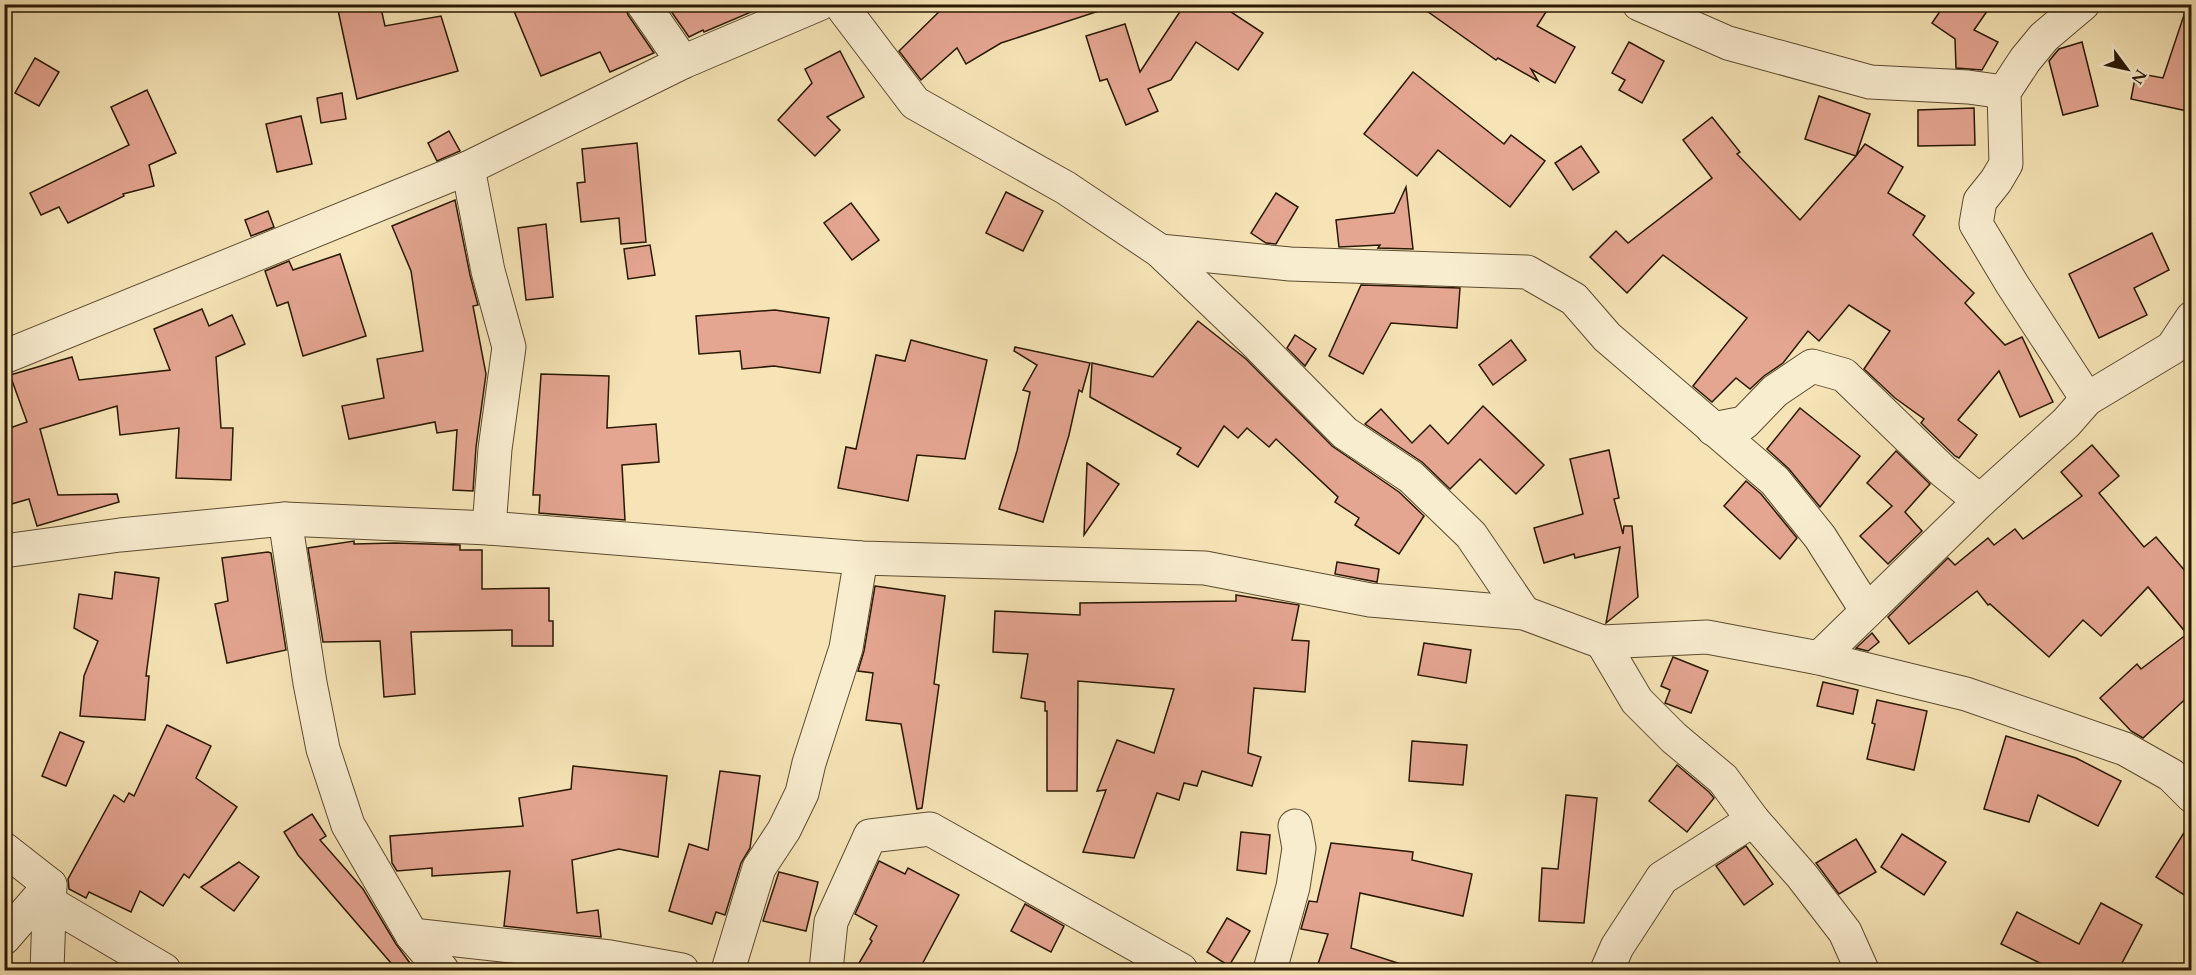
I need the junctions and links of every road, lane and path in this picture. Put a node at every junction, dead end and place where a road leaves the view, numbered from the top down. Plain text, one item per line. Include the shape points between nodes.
1 (643, 4) edge
2 (819, 4) edge
3 (840, 4) edge
4 (2083, 4) edge
5 (1654, 8) edge
6 (683, 62) junction
7 (2004, 92) junction
8 (468, 168) junction
9 (1160, 251) junction
10 (2192, 318) edge
11 (2182, 350) edge
12 (4, 357) edge
13 (2087, 399) junction
14 (1713, 429) junction
15 (1980, 501) junction
16 (285, 519) junction
17 (489, 528) junction
18 (4, 551) edge
19 (861, 558) junction
20 (1867, 611) junction
21 (1524, 613) junction
22 (1602, 642) junction
23 (1819, 658) junction
24 (2192, 796) edge
25 (1753, 820) junction
26 (1295, 826) dead end
27 (4, 849) edge
28 (50, 894) junction
29 (412, 935) junction
30 (4, 938) edge
31 (46, 970) edge
32 (164, 970) edge
33 (442, 970) edge
34 (682, 970) edge
35 (728, 970) edge
36 (826, 970) edge
37 (1181, 970) edge
38 (1270, 970) edge
39 (1607, 970) edge
40 (1862, 970) edge

1 - 6 street
2 - 6 street
3 - 9 street via 915,103 1066,188
4 - 7 street via 2044,38
5 - 7 street via 1728,43 1870,82
6 - 8 street
7 - 13 street via 2006,164 1980,201 1976,224
8 - 12 street
8 - 17 street via 488,271 509,347
9 - 14 street via 1290,264 1527,272 1574,298 1607,337
9 - 21 street via 1345,433 1411,477 1471,535
10 - 11 street
11 - 13 street
13 - 15 street
14 - 15 street via 1744,423 1775,391 1812,366 1844,375 1943,471
14 - 20 street via 1775,481 1820,537
15 - 20 street
16 - 17 street
16 - 18 street
16 - 29 street via 323,749 348,825
17 - 19 street
19 - 21 street via 1205,568 1370,600
19 - 35 street via 846,648 802,793 759,868
20 - 23 street
21 - 22 street
22 - 23 street via 1707,637
22 - 25 street via 1637,701 1723,779
23 - 24 street via 1966,694 2125,748 2171,775
25 - 39 street via 1662,878 1617,947
25 - 40 street via 1845,932
26 - 38 street via 1299,848 1293,887
27 - 28 street
28 - 30 street
28 - 31 street
28 - 32 street
29 - 33 street
29 - 34 street via 610,957
36 - 37 street via 831,922 870,836 930,829

